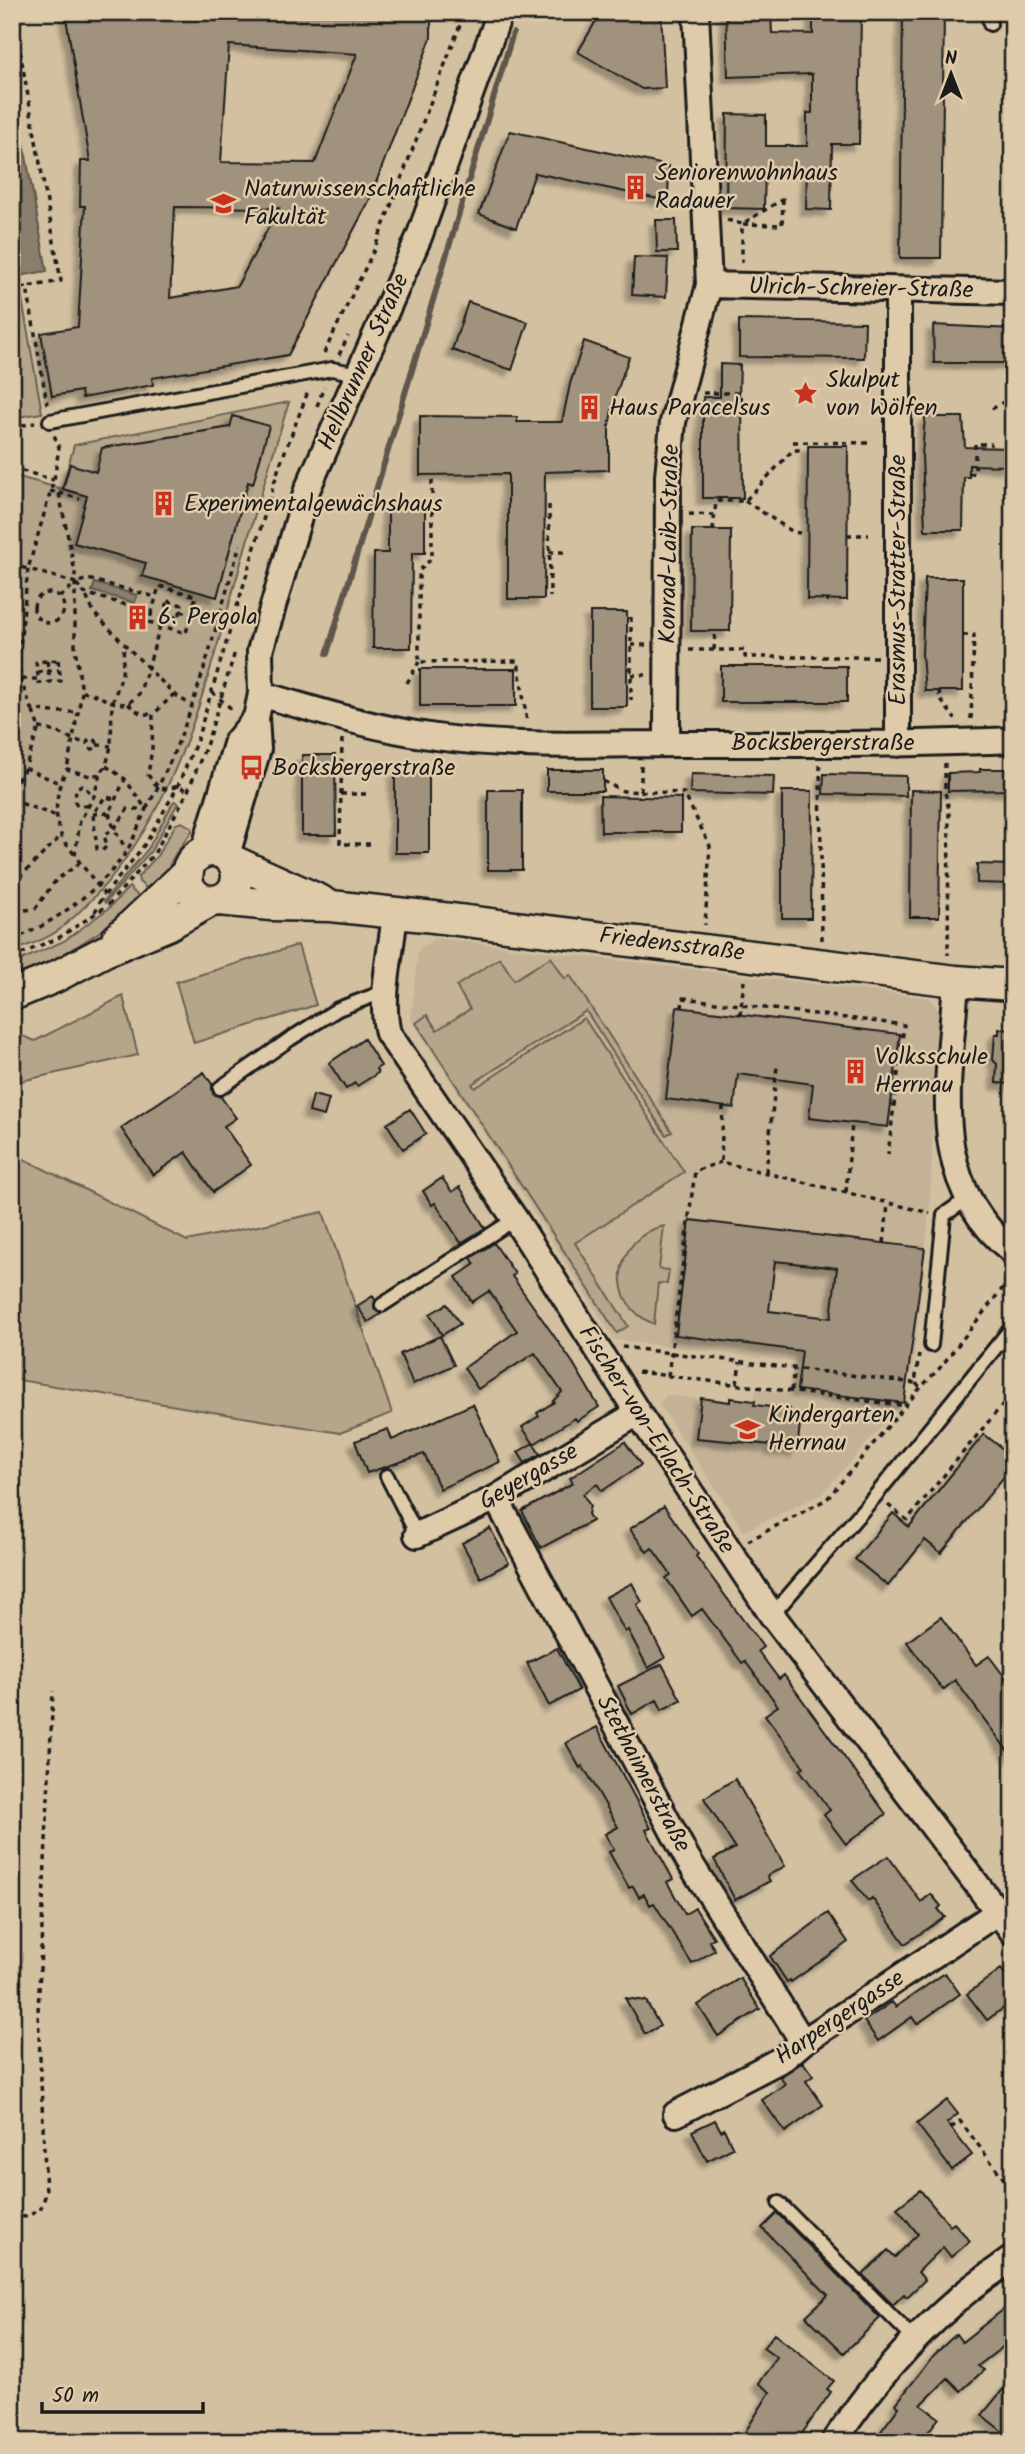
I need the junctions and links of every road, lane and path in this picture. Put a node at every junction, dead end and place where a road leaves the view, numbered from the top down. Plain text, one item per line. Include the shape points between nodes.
1 (13, 12) edge
2 (465, 12) edge
3 (500, 12) edge
4 (696, 12) edge
5 (724, 219) dead end
6 (742, 224) junction
7 (742, 272) dead end
8 (709, 285) junction
9 (27, 287) junction
10 (12, 289) edge
11 (898, 289) junction
12 (1013, 292) edge
13 (1005, 369) dead end
14 (315, 373) junction
15 (358, 374) junction
16 (692, 393) dead end
17 (739, 393) dead end
18 (992, 410) dead end
19 (12, 427) edge
20 (51, 427) junction
21 (793, 442) dead end
22 (870, 443) dead end
23 (992, 444) dead end
24 (800, 450) dead end
25 (12, 468) edge
26 (970, 474) dead end
27 (54, 480) junction
28 (432, 480) dead end
29 (50, 491) junction
30 (59, 493) junction
31 (80, 499) dead end
32 (745, 501) junction
33 (549, 505) dead end
34 (680, 514) dead end
35 (716, 515) junction
36 (713, 530) dead end
37 (800, 533) dead end
38 (847, 536) dead end
39 (869, 536) dead end
40 (240, 545) dead end
41 (550, 552) junction
42 (565, 552) dead end
43 (12, 565) edge
44 (28, 569) junction
45 (76, 583) junction
46 (178, 591) junction
47 (84, 593) junction
48 (60, 597) junction
49 (156, 597) junction
50 (550, 597) dead end
51 (175, 603) junction
52 (154, 604) junction
53 (166, 608) junction
54 (181, 611) junction
55 (152, 612) junction
56 (191, 614) junction
57 (172, 616) junction
58 (631, 617) dead end
59 (217, 621) junction
60 (160, 626) junction
61 (168, 628) junction
62 (715, 631) dead end
63 (963, 635) dead end
64 (124, 643) junction
65 (680, 650) dead end
66 (715, 650) junction
67 (886, 657) dead end
68 (47, 661) junction
69 (419, 662) junction
70 (148, 667) junction
71 (59, 670) junction
72 (48, 671) junction
73 (37, 672) junction
74 (12, 679) edge
75 (20, 679) junction
76 (38, 679) junction
77 (50, 682) junction
78 (407, 682) dead end
79 (939, 691) dead end
80 (82, 692) junction
81 (174, 694) junction
82 (631, 700) dead end
83 (112, 704) junction
84 (128, 704) junction
85 (192, 706) junction
86 (258, 706) junction
87 (32, 709) junction
88 (77, 712) junction
89 (153, 715) junction
90 (956, 719) dead end
91 (971, 719) dead end
92 (347, 720) junction
93 (39, 728) junction
94 (1013, 740) edge
95 (71, 741) junction
96 (667, 744) junction
97 (898, 744) junction
98 (528, 745) junction
99 (111, 746) junction
100 (944, 754) dead end
101 (820, 755) dead end
102 (641, 757) dead end
103 (106, 766) junction
104 (25, 768) junction
105 (66, 769) junction
106 (100, 774) junction
107 (125, 779) junction
108 (603, 781) dead end
109 (59, 783) junction
110 (177, 786) junction
111 (158, 788) junction
112 (12, 789) edge
113 (188, 791) dead end
114 (641, 791) junction
115 (341, 794) junction
116 (371, 794) dead end
117 (94, 796) junction
118 (641, 798) dead end
119 (116, 799) junction
120 (12, 800) edge
121 (87, 806) junction
122 (146, 808) junction
123 (109, 813) junction
124 (93, 814) junction
125 (57, 817) junction
126 (114, 829) junction
127 (61, 836) junction
128 (371, 844) dead end
129 (127, 850) junction
130 (75, 856) junction
131 (212, 860) junction
132 (80, 863) junction
133 (97, 884) junction
134 (14, 894) edge
135 (106, 895) junction
136 (215, 900) junction
137 (331, 906) junction
138 (15, 911) junction
139 (395, 913) junction
140 (704, 931) dead end
141 (15, 938) edge
142 (822, 945) dead end
143 (105, 951) junction
144 (12, 958) edge
145 (952, 970) junction
146 (745, 972) dead end
147 (1013, 985) edge
148 (387, 991) junction
149 (12, 995) edge
150 (741, 1005) junction
151 (682, 1008) dead end
152 (740, 1015) dead end
153 (777, 1066) dead end
154 (220, 1088) dead end
155 (723, 1106) dead end
156 (852, 1123) dead end
157 (888, 1154) dead end
158 (721, 1162) junction
159 (766, 1172) junction
160 (846, 1192) junction
161 (967, 1199) junction
162 (888, 1204) junction
163 (935, 1214) dead end
164 (514, 1219) junction
165 (884, 1243) dead end
166 (1013, 1252) edge
167 (1013, 1275) edge
168 (382, 1305) dead end
169 (1013, 1326) edge
170 (931, 1345) dead end
171 (670, 1353) junction
172 (601, 1355) junction
173 (740, 1362) junction
174 (794, 1368) junction
175 (634, 1372) dead end
176 (668, 1376) junction
177 (915, 1383) dead end
178 (737, 1384) junction
179 (791, 1391) junction
180 (1013, 1392) edge
181 (907, 1406) junction
182 (638, 1413) junction
183 (387, 1476) dead end
184 (876, 1495) junction
185 (496, 1498) junction
186 (417, 1535) joint
187 (727, 1550) junction
188 (772, 1615) junction
189 (53, 1691) dead end
190 (1005, 1906) edge
191 (1013, 1932) edge
192 (803, 2042) junction
193 (676, 2114) dead end
194 (951, 2128) dead end
195 (1013, 2190) edge
196 (779, 2203) dead end
197 (12, 2216) edge
198 (1013, 2258) edge
199 (915, 2339) junction
200 (834, 2442) edge

1 - 9 path via 61,281
2 - 14 path via 374,250
3 - 15 street, Hellbrunner Straße via 418,237
4 - 8 street, Konrad-Laib-Straße
5 - 6 path
6 - 6 path via 763,211 783,199 782,225
6 - 7 path
8 - 11 street, Ulrich-Schreier-Straße
8 - 96 street, Konrad-Laib-Straße via 673,422 668,476
9 - 10 path
9 - 20 path
11 - 12 street, Ulrich-Schreier-Straße
11 - 97 street, Erasmus-Stratter-Straße
13 - 18 path via 1005,401
14 - 15 lane via 332,369
14 - 20 lane
14 - 110 path via 279,467 204,716
15 - 86 street, Hellbrunner Straße via 307,490 260,651
16 - 17 path
19 - 20 path
20 - 27 path via 59,447
21 - 22 path
23 - 26 path via 975,444 975,473
24 - 32 path via 793,450
25 - 27 path
27 - 29 path
28 - 69 path via 432,558 419,571
29 - 30 path
29 - 44 path
30 - 31 path
30 - 45 path
32 - 35 path via 716,501
32 - 37 path
33 - 41 path
34 - 35 path
35 - 36 path
38 - 39 path
40 - 59 path
41 - 42 path
41 - 50 path
43 - 44 path
44 - 45 path
44 - 75 path via 19,641
45 - 47 path
45 - 48 path
45 - 49 path via 88,579
45 - 80 path via 75,648
46 - 49 path via 159,586
46 - 51 path
46 - 56 path via 196,596
47 - 55 path
47 - 64 path via 94,613
48 - 48 path via 53,593 37,599 36,615 50,624 58,621 64,605
49 - 52 path
51 - 53 path via 168,601
51 - 54 path via 182,604
52 - 53 path
52 - 55 path
53 - 57 path via 164,614
54 - 56 path
54 - 57 path via 179,618
55 - 60 path via 149,622
56 - 59 path
56 - 61 path via 186,633
57 - 61 path
58 - 82 path
59 - 85 path
60 - 61 path
60 - 70 path
62 - 66 path
63 - 91 path via 974,635
64 - 70 path
64 - 83 path via 122,675
65 - 66 path
66 - 67 path via 745,650 745,657
68 - 71 path via 58,660
68 - 72 path
68 - 73 path via 36,662
69 - 78 path
69 - 98 path via 518,662
70 - 81 path
70 - 84 path via 139,694
71 - 72 path
71 - 77 path via 61,681
72 - 73 path
72 - 77 path
73 - 76 path
74 - 75 path
75 - 76 path
75 - 87 path
76 - 77 path via 38,683
79 - 90 path
80 - 83 path via 94,693
80 - 88 path
81 - 85 path
81 - 89 path
83 - 84 path
83 - 99 path
84 - 89 path
85 - 111 path
86 - 92 street, Bocksbergerstraße
86 - 131 street, Hellbrunner Straße via 258,749
87 - 88 path
87 - 93 path
88 - 95 path
89 - 111 path via 148,775
92 - 98 street, Bocksbergerstraße via 436,737
92 - 115 path via 342,735
93 - 95 path via 52,729
93 - 104 path
94 - 97 street, Bocksbergerstraße
95 - 99 path via 87,743 92,739 97,745
95 - 105 path
96 - 97 street, Bocksbergerstraße
96 - 98 street, Bocksbergerstraße
99 - 103 path
100 - 145 path
101 - 142 path
102 - 114 path
103 - 106 path
103 - 107 path
104 - 109 path
104 - 112 path
105 - 106 path
105 - 109 path
106 - 117 path
107 - 119 path
107 - 122 path
108 - 114 path via 623,791
109 - 125 path
110 - 111 path via 165,791
110 - 113 path
110 - 135 path via 146,843
111 - 122 path
114 - 118 path
114 - 140 path via 684,793 710,846
115 - 116 path
115 - 128 path via 340,844
117 - 121 path
117 - 121 path via 82,785 76,788 75,802
119 - 123 path
119 - 124 path via 105,797
120 - 125 path
121 - 130 path
122 - 126 path via 128,808
122 - 129 path
123 - 124 path
123 - 126 path
124 - 126 path via 97,849 103,851 107,846 104,835
125 - 127 path
126 - 129 path
127 - 130 path
127 - 134 path via 18,879
129 - 133 path
130 - 132 path
131 - 136 street via 237,876 226,897
131 - 136 street via 188,880 196,894
131 - 137 street, Friedensstraße
131 - 143 street
132 - 133 path
132 - 138 path via 56,880 35,909
133 - 135 path
133 - 141 path via 65,913
134 - 138 path
135 - 144 path via 94,913 60,937
136 - 137 street, Friedensstraße
136 - 143 street
137 - 139 street, Friedensstraße
138 - 141 path
139 - 145 street, Friedensstraße
139 - 148 street, Fischer-von-Erlach-Straße
143 - 149 street
145 - 147 street, Friedensstraße
145 - 161 street via 948,1128 953,1163
146 - 150 path
148 - 154 lane via 338,1009
148 - 164 street, Fischer-von-Erlach-Straße via 388,1033
150 - 151 path via 683,998
150 - 152 path
150 - 157 path via 904,1025
153 - 159 path
155 - 158 path
156 - 160 path
158 - 159 path
158 - 171 path via 695,1171
159 - 160 path
160 - 162 path
161 - 166 street via 996,1238
161 - 170 lane via 944,1215
162 - 163 path
162 - 165 path
164 - 168 lane
164 - 172 street, Fischer-von-Erlach-Straße
167 - 181 path
169 - 184 lane
171 - 172 path via 617,1346
171 - 173 path
171 - 176 path
172 - 182 street, Fischer-von-Erlach-Straße
173 - 174 path
173 - 178 path
174 - 177 path
174 - 179 path
175 - 176 path
176 - 178 path
178 - 179 path
179 - 181 path
180 - 184 path via 907,1520
181 - 187 path via 827,1499
182 - 185 street, Geyergasse
182 - 187 street, Fischer-von-Erlach-Straße
183 - 186 lane
184 - 188 lane
185 - 186 street, Geyergasse
185 - 192 street, Stethaimerstraße via 687,1858
187 - 188 street, Fischer-von-Erlach-Straße
188 - 190 street, Fischer-von-Erlach-Straße
189 - 197 path via 38,2012 46,2194 40,2210
190 - 191 street, Fischer-von-Erlach-Straße
190 - 192 street, Harpergergasse
192 - 193 street, Harpergergasse via 784,2058
194 - 195 path via 960,2121
196 - 199 lane
198 - 199 street via 959,2298
199 - 200 street via 855,2409

